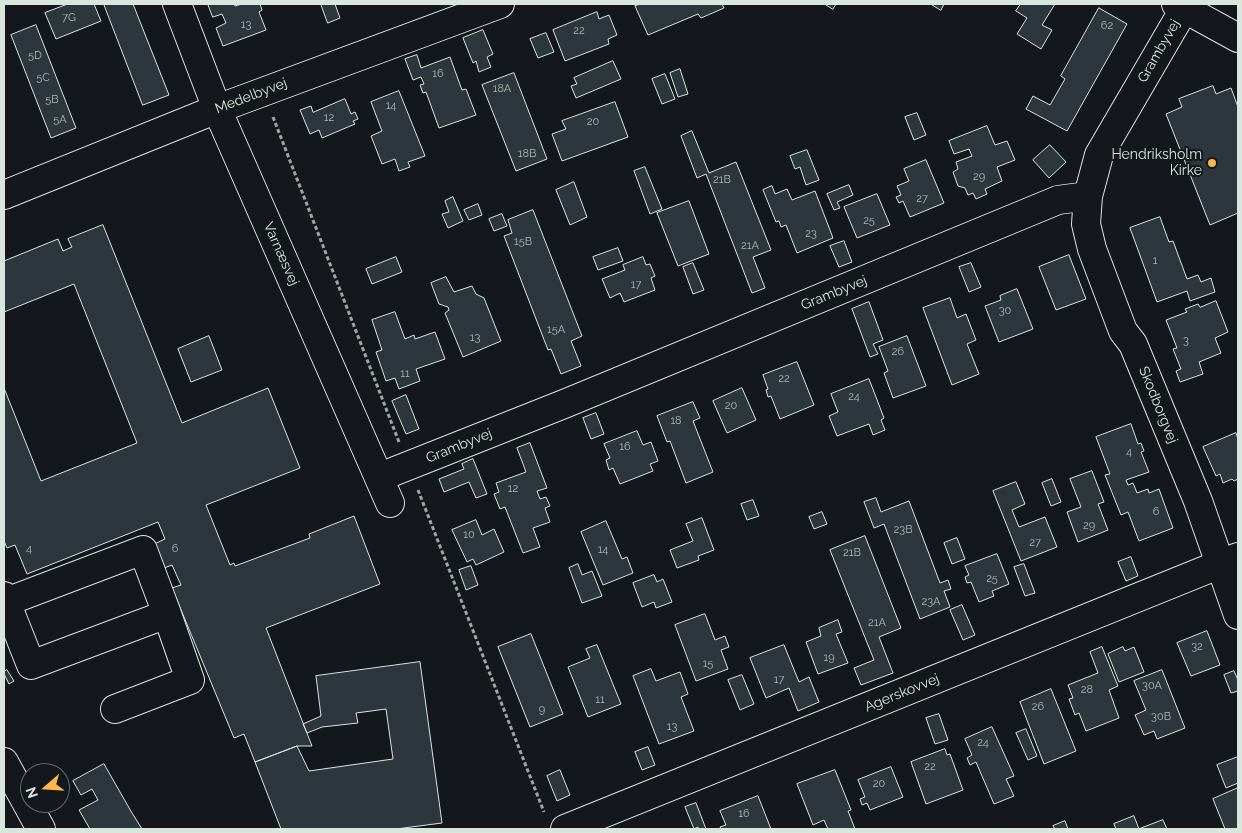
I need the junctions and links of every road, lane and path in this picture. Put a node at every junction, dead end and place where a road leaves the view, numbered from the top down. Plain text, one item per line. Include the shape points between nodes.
1 (177, 4) edge
2 (500, 4) edge
3 (1183, 5) edge
4 (1238, 38) edge
5 (217, 109) junction
6 (4, 194) edge
7 (1088, 196) junction
8 (380, 477) junction
9 (390, 503) dead end
10 (1229, 560) edge
11 (5, 599) edge
12 (167, 614) junction
13 (1238, 614) edge
14 (115, 709) dead end
15 (4, 762) edge
16 (41, 829) edge
17 (565, 829) edge

1 - 5 street, Varnæsvej
2 - 5 street, Medelbyvej
3 - 4 street
3 - 7 street, Grambyvej via 1099,155
5 - 6 street, Medelbyvej
5 - 8 street, Varnæsvej
7 - 8 street, Grambyvej via 1058,200
7 - 10 street, Skodborgvej via 1086,224 1101,276 1198,501
8 - 9 street, Varnæsvej
10 - 13 street, Skodborgvej
10 - 17 street, Agerskovvej
11 - 12 street via 143,550
11 - 12 street via 31,665
12 - 14 street via 190,680
15 - 16 street

